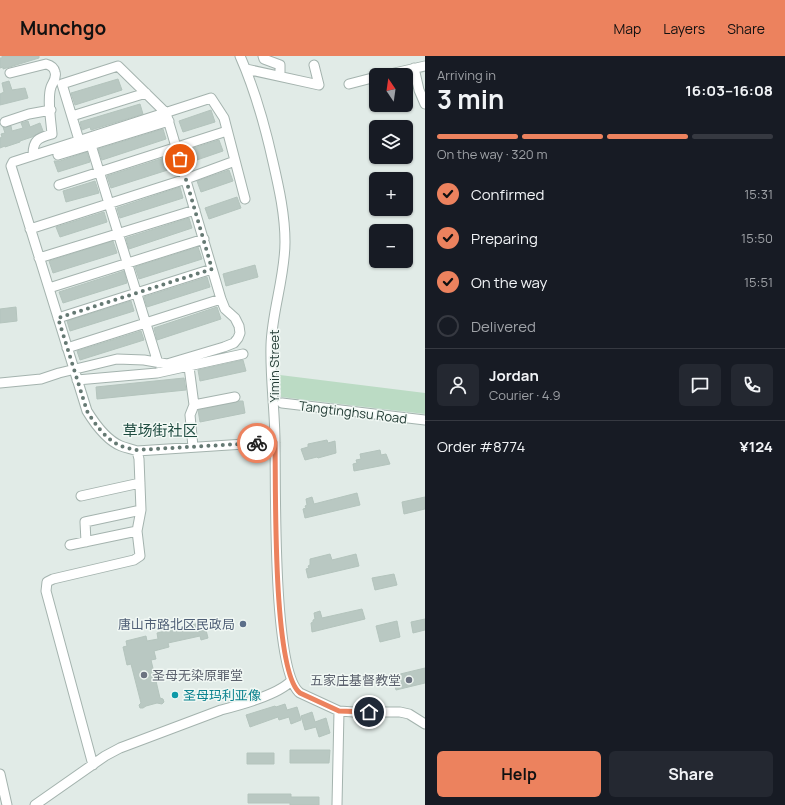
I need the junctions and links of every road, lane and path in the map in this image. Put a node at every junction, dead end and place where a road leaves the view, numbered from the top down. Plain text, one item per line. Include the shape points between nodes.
1 (240, 56) edge
2 (263, 56) edge
3 (314, 65) dead end
4 (425, 66) edge
5 (414, 68) joint
6 (246, 69) junction
7 (10, 73) dead end
8 (280, 76) junction
9 (369, 79) edge
10 (349, 84) dead end
11 (146, 93) junction
12 (425, 104) edge
13 (50, 110) junction
14 (72, 116) junction
15 (168, 117) junction
16 (5, 122) dead end
17 (227, 131) junction
18 (79, 140) junction
19 (91, 145) junction
20 (177, 148) junction
21 (33, 155) junction
22 (58, 155) dead end
23 (235, 161) junction
24 (99, 173) junction
25 (186, 179) junction
26 (59, 185) dead end
27 (245, 199) dead end
28 (109, 204) junction
29 (195, 210) junction
30 (30, 229) junction
31 (118, 234) junction
32 (204, 239) junction
33 (40, 258) junction
34 (127, 263) junction
35 (212, 269) junction
36 (49, 288) junction
37 (136, 293) junction
38 (221, 299) junction
39 (58, 318) junction
40 (146, 323) junction
41 (67, 348) junction
42 (243, 354) dead end
43 (158, 363) junction
44 (189, 367) junction
45 (74, 370) junction
46 (77, 380) junction
47 (0, 383) edge
48 (235, 397) dead end
49 (282, 403) dead end
50 (194, 405) junction
51 (425, 420) edge
52 (275, 442) junction
53 (193, 447) junction
54 (137, 450) junction
55 (140, 483) junction
56 (81, 496) dead end
57 (142, 510) junction
58 (137, 531) junction
59 (86, 542) junction
60 (70, 545) dead end
61 (291, 681) junction
62 (339, 711) junction
63 (425, 724) edge
64 (93, 764) junction
65 (0, 774) edge
66 (7, 805) edge
67 (35, 805) edge
68 (337, 805) edge

1 - 6 street, Yimin Street
2 - 8 street via 264,59 280,64
3 - 8 street via 319,85
4 - 5 street
5 - 12 street
6 - 8 street
6 - 52 street, Yimin Street via 267,135 283,213 285,243 271,344
7 - 13 street via 42,64 54,68 56,76 49,95
9 - 10 street
11 - 14 street
11 - 14 street via 118,66 62,84
11 - 15 street
13 - 16 street
13 - 21 street via 52,134 36,141
14 - 18 street
15 - 17 street via 211,98 224,118
15 - 18 street
15 - 19 street
15 - 20 street
17 - 20 street
17 - 23 street
18 - 21 street
19 - 22 street
19 - 24 street
20 - 24 street
20 - 25 street
21 - 30 street via 13,162 11,166
23 - 25 street
23 - 27 street
24 - 26 street
24 - 28 street
25 - 28 street
25 - 29 street
28 - 30 street
28 - 31 street
29 - 31 street
29 - 32 street
30 - 33 street
31 - 33 street
31 - 34 street
32 - 34 street
32 - 35 street
33 - 36 street
34 - 36 street
34 - 37 street
35 - 37 street
35 - 38 street
36 - 39 street
37 - 39 street
37 - 40 street
38 - 40 street
38 - 43 street via 225,309 239,326 240,333 234,343 167,364
39 - 41 street
40 - 41 street
40 - 43 street
41 - 45 street
42 - 44 street
43 - 45 street via 117,359
44 - 46 street via 157,373
44 - 50 street
45 - 46 street
45 - 47 street via 41,379
46 - 54 street via 87,411 95,424 121,446
48 - 50 street
49 - 51 street, Tangtinghsu Road
50 - 53 street via 190,415
52 - 53 street
52 - 61 street, Yimin Street via 276,553 280,623
53 - 54 street
54 - 55 street
55 - 56 street
55 - 57 street
57 - 58 street
57 - 59 street via 85,522
58 - 59 street
58 - 64 street via 140,556 134,560 47,582 46,591
59 - 60 street
61 - 62 street via 295,690
61 - 64 street via 279,690 120,748
62 - 63 street via 400,712 409,714
62 - 68 street
64 - 67 street
65 - 66 street

